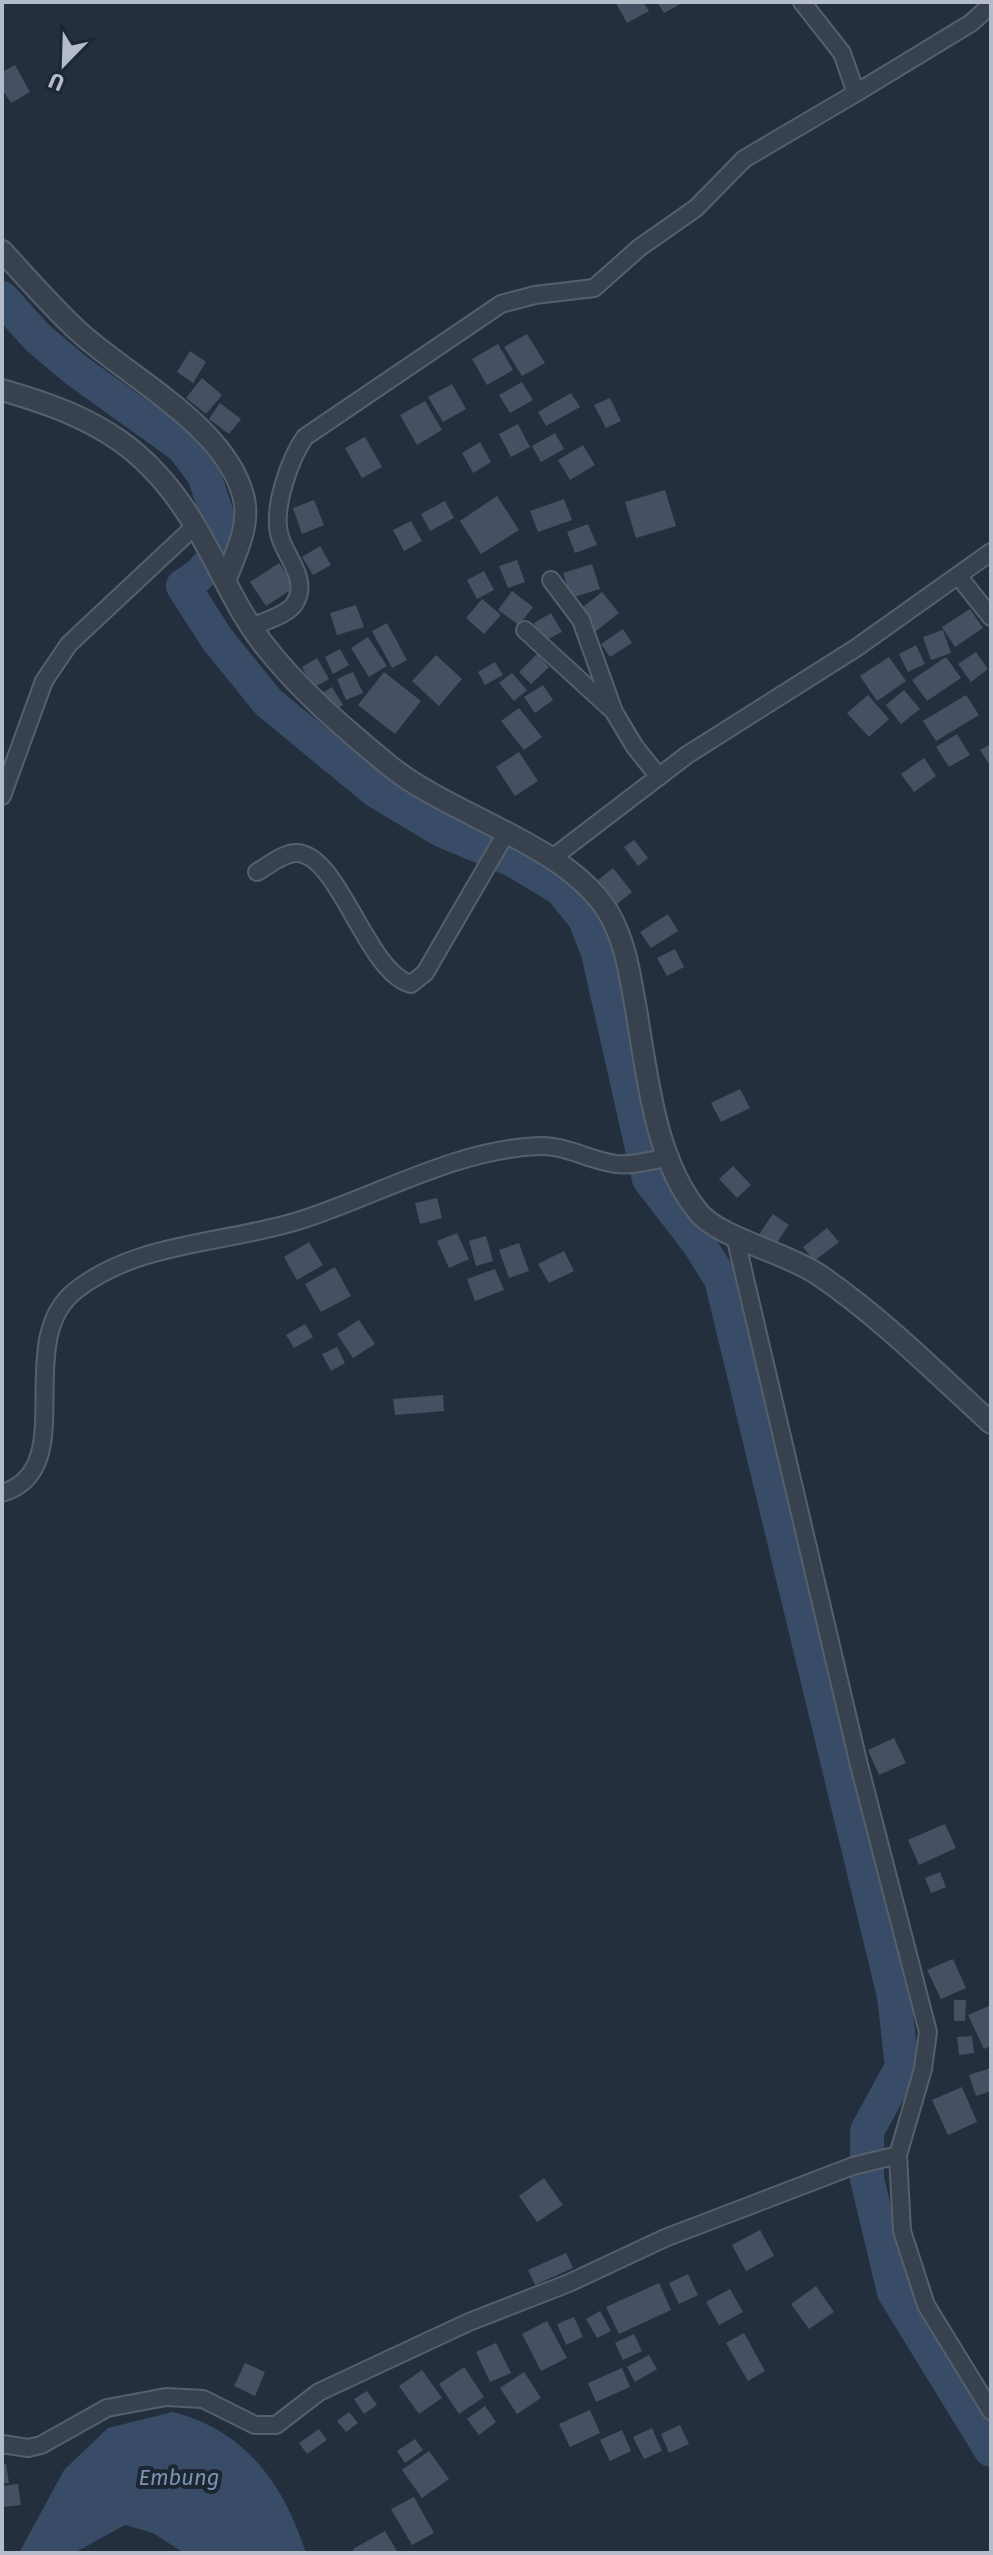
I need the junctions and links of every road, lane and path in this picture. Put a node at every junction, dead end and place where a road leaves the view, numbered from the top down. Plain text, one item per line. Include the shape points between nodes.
1 (802, 2) edge
2 (991, 5) edge
3 (856, 93) junction
4 (2, 251) edge
5 (2, 390) edge
6 (197, 529) junction
7 (991, 552) edge
8 (959, 577) junction
9 (551, 580) dead end
10 (225, 581) junction
11 (991, 617) edge
12 (252, 627) junction
13 (525, 630) dead end
14 (614, 712) junction
15 (659, 777) junction
16 (2, 796) edge
17 (503, 838) junction
18 (551, 859) junction
19 (257, 872) dead end
20 (664, 1158) junction
21 (735, 1236) junction
22 (991, 1423) edge
23 (2, 1493) edge
24 (889, 2157) junction
25 (991, 2411) edge
26 (2, 2444) edge

1 - 3 street via 842,53
2 - 3 street via 971,23
3 - 12 street via 744,159 696,208 594,288 501,304 305,437 290,465 278,527 297,574 297,600 292,608
4 - 10 street via 78,331 219,449 238,482 245,516
5 - 6 street via 42,401 124,441 148,460
6 - 10 street
6 - 16 street via 53,664
7 - 8 street
8 - 11 street
8 - 15 street
9 - 14 street via 581,620
10 - 12 street
12 - 17 street via 289,676 345,729 410,781
13 - 14 street
14 - 15 street
15 - 18 street
17 - 18 street
17 - 19 street via 425,973 411,984 381,958 332,881 311,859 289,854
18 - 20 street via 591,889 618,932
20 - 21 street via 699,1213
20 - 23 street via 618,1164 542,1145 488,1154 303,1220 147,1255 92,1279 72,1294 48,1331 44,1443 23,1484
21 - 22 street via 792,1259 843,1292
21 - 24 street via 858,1761 924,2006 928,2032 923,2069
24 - 25 street via 902,2231 926,2305
24 - 26 street via 665,2238 444,2334 319,2392 276,2425 255,2425 203,2399 166,2397 107,2408 41,2445

